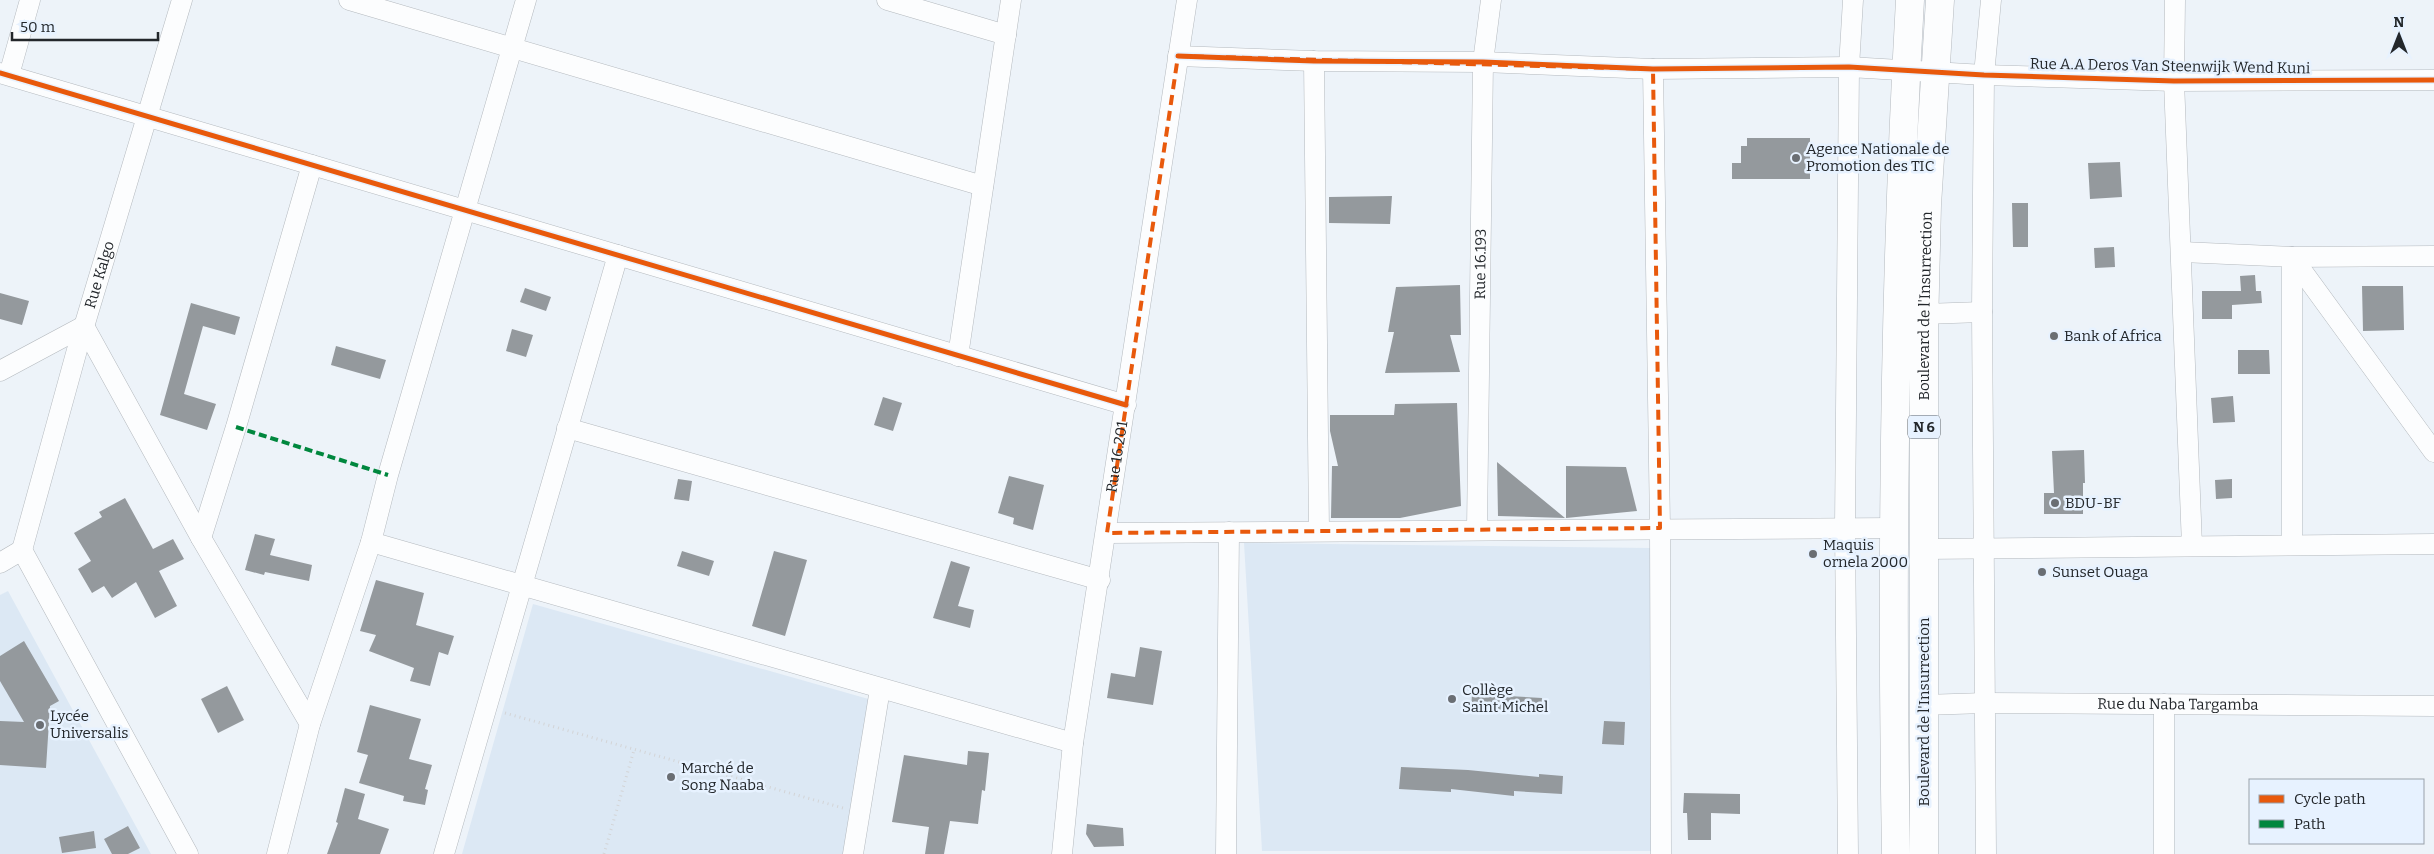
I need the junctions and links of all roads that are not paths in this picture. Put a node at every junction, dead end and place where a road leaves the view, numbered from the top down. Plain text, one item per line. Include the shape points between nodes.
1 (30, 0) edge
2 (182, 0) edge
3 (526, 0) edge
4 (887, 0) edge
5 (1011, 0) edge
6 (1187, 0) edge
7 (1491, 0) edge
8 (1853, 0) edge
9 (1910, 0) edge
10 (1940, 0) edge
11 (1991, 0) edge
12 (2175, 0) edge
13 (354, 1) edge
14 (1006, 35) junction
15 (513, 48) junction
16 (1178, 56) junction
17 (1314, 61) junction
18 (1483, 62) junction
19 (1849, 67) junction
20 (1653, 69) junction
21 (1906, 70) junction
22 (1935, 71) junction
23 (4, 74) edge
24 (1984, 75) junction
25 (2434, 80) edge
26 (2174, 82) junction
27 (146, 116) junction
28 (312, 165) junction
29 (983, 186) junction
30 (466, 210) junction
31 (2182, 252) junction
32 (618, 255) junction
33 (2434, 256) edge
34 (2292, 257) junction
35 (1982, 312) junction
36 (1924, 314) junction
37 (84, 326) junction
38 (958, 356) junction
39 (0, 371) edge
40 (1126, 405) junction
41 (567, 428) junction
42 (2434, 452) edge
43 (1844, 527) junction
44 (1660, 528) junction
45 (1894, 528) junction
46 (1477, 529) junction
47 (1319, 531) junction
48 (1229, 532) junction
49 (1106, 533) junction
50 (201, 538) junction
51 (371, 542) junction
52 (2292, 544) junction
53 (2434, 544) edge
54 (2192, 546) junction
55 (1923, 548) junction
56 (1983, 548) junction
57 (22, 550) junction
58 (0, 563) edge
59 (1100, 580) junction
60 (522, 586) junction
61 (880, 689) junction
62 (1985, 703) junction
63 (2164, 704) junction
64 (1923, 705) junction
65 (2434, 706) edge
66 (310, 724) junction
67 (1073, 743) junction
68 (188, 854) edge
69 (277, 854) edge
70 (444, 854) edge
71 (853, 854) edge
72 (1062, 854) edge
73 (1226, 854) edge
74 (1661, 854) edge
75 (1848, 854) edge
76 (1896, 854) edge
77 (1924, 854) edge
78 (1986, 854) edge
79 (2164, 854) edge

1 - 23 street
2 - 27 street, Rue Kalgo
3 - 15 street
4 - 14 street
5 - 14 street
6 - 16 street, Rue 16.201
7 - 18 street, Rue 16.193
8 - 19 street
9 - 21 main road, Boulevard de l'Insurrection / N 6
10 - 22 main road, Boulevard de l'Insurrection / N 6
11 - 24 street
12 - 26 street
13 - 15 street
14 - 29 street
15 - 29 street
15 - 30 street
16 - 17 street, Rue A.A Deros Van Steenwijk Wend Kuni
16 - 40 street, Rue 16.201
17 - 18 street, Rue A.A Deros Van Steenwijk Wend Kuni
17 - 47 street
18 - 20 street, Rue A.A Deros Van Steenwijk Wend Kuni
18 - 46 street, Rue 16.193
19 - 20 street, Rue A.A Deros Van Steenwijk Wend Kuni
19 - 21 street, Rue A.A Deros Van Steenwijk Wend Kuni
19 - 43 street
20 - 44 street
21 - 22 street, Rue A.A Deros Van Steenwijk Wend Kuni
21 - 45 main road, Boulevard de l'Insurrection / N 6 via 1900,195
22 - 24 street, Rue A.A Deros Van Steenwijk Wend Kuni
22 - 36 main road, Boulevard de l'Insurrection / N 6
23 - 27 street
24 - 26 street, Rue A.A Deros Van Steenwijk Wend Kuni
24 - 35 street
25 - 26 street, Rue A.A Deros Van Steenwijk Wend Kuni
26 - 31 street
27 - 28 street
27 - 37 street, Rue Kalgo
28 - 30 street
28 - 50 street
29 - 38 street
30 - 32 street
30 - 51 street
31 - 34 street
31 - 54 street
32 - 38 street
32 - 41 street
33 - 34 street
34 - 42 street
34 - 52 street
35 - 36 street
35 - 56 street
36 - 55 main road, Boulevard de l'Insurrection / N 6
37 - 39 street
37 - 50 street
37 - 57 street, Rue Kalgo
38 - 40 street
40 - 49 street, Rue 16.201
41 - 59 street
41 - 60 street
43 - 44 street
43 - 45 street
43 - 75 street
44 - 46 street
44 - 74 street
45 - 76 main road, Boulevard de l'Insurrection / N 6
46 - 47 street
47 - 48 street
48 - 49 street
48 - 73 street
49 - 59 street, Rue 16.201
50 - 66 street
51 - 60 street
51 - 66 street
52 - 53 street
52 - 54 street
54 - 56 street
55 - 56 street
55 - 64 main road, Boulevard de l'Insurrection / N 6
56 - 62 street
57 - 58 street
57 - 68 street
59 - 67 street, Rue 16.201
60 - 61 street
60 - 70 street
61 - 67 street
61 - 71 street
62 - 63 street, Rue du Naba Targamba
62 - 64 street, Rue du Naba Targamba
62 - 78 street
63 - 65 street, Rue du Naba Targamba
63 - 79 street
64 - 77 main road, Boulevard de l'Insurrection / N 6
66 - 69 street
67 - 72 street, Rue 16.201

